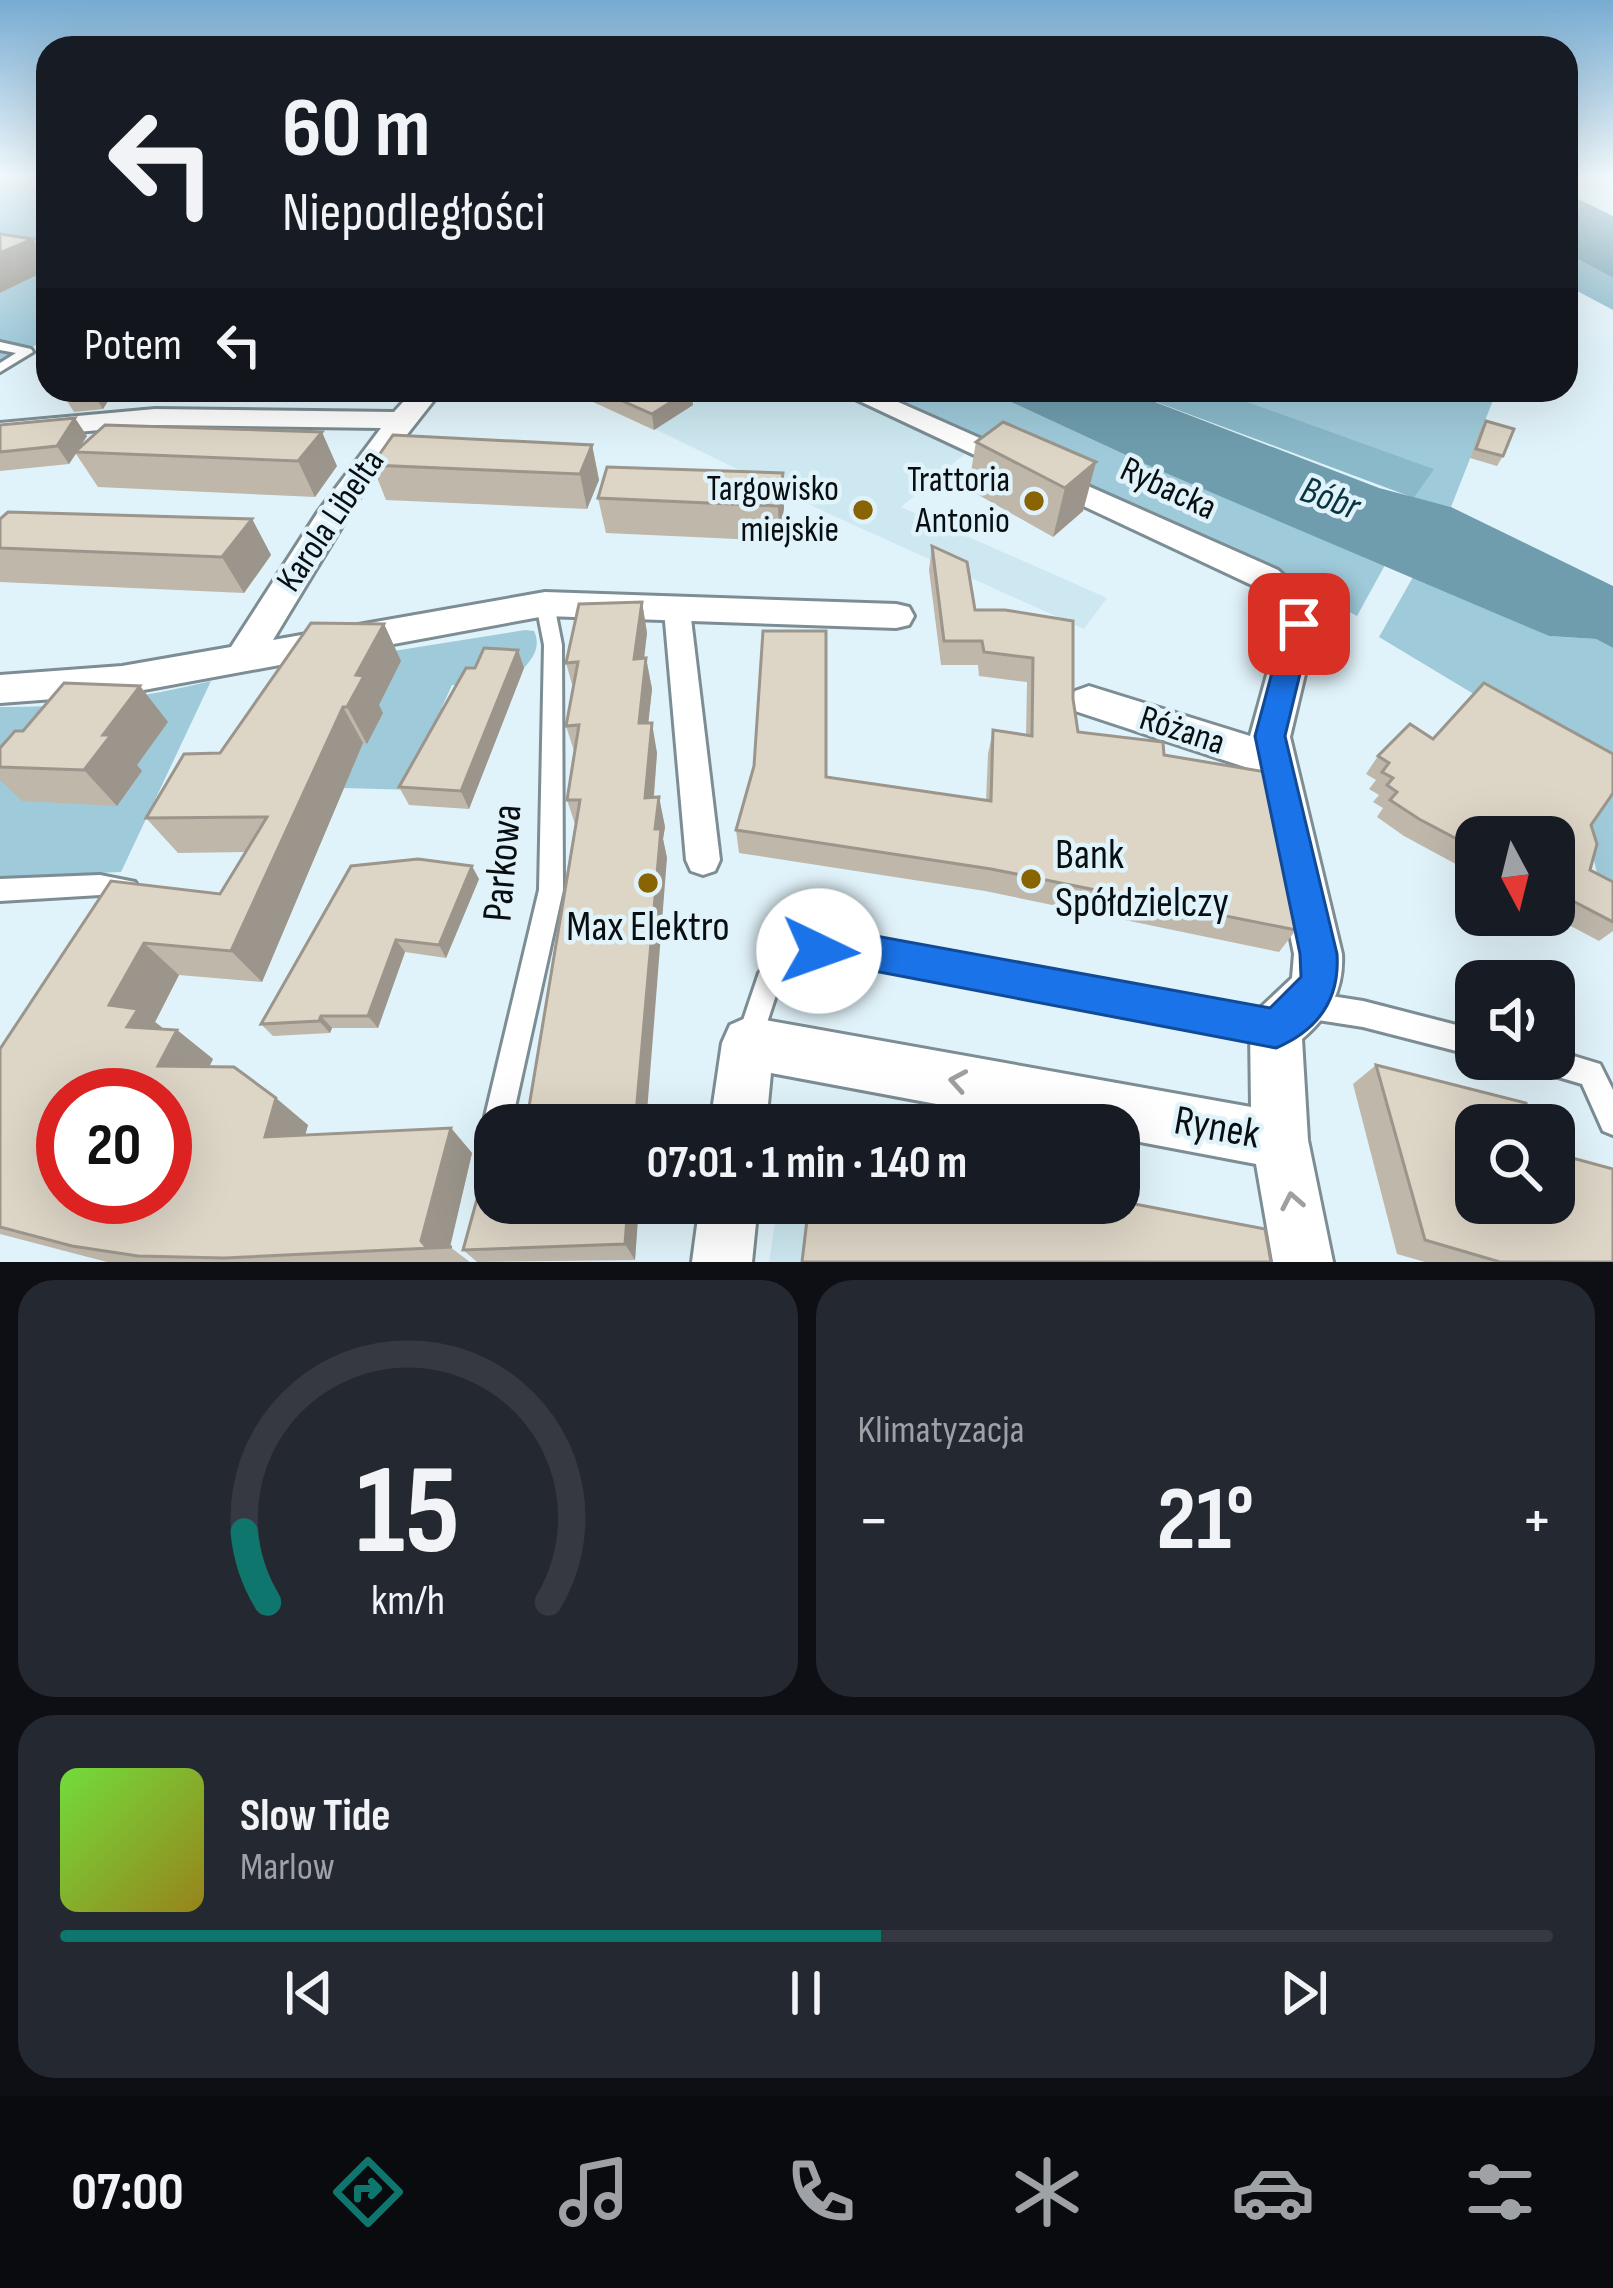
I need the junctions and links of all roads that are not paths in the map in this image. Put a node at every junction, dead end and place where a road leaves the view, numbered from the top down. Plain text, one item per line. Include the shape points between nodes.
1 (0, 346) edge
2 (36, 348) edge
3 (27, 352) junction
4 (0, 368) edge
5 (417, 402) edge
6 (876, 402) edge
7 (400, 420) junction
8 (0, 431) edge
9 (545, 604) junction
10 (677, 610) junction
11 (896, 616) dead end
12 (243, 658) junction
13 (0, 689) edge
14 (1089, 701) dead end
15 (1276, 761) junction
16 (703, 860) dead end
17 (0, 890) edge
18 (134, 890) joint
19 (110, 928) edge
20 (1290, 1017) junction
21 (1455, 1038) edge
22 (748, 1043) junction
23 (1575, 1068) edge
24 (502, 1104) edge
25 (741, 1104) edge
26 (1613, 1121) edge
27 (1280, 1140) junction
28 (727, 1224) edge
29 (722, 1262) edge
30 (1304, 1262) edge

1 - 3 lane
2 - 3 lane
3 - 4 lane
5 - 7 street
6 - 15 street, Rybacka via 1266,578 1297,604 1270,736
7 - 8 street, Karola Libelta via 175,417
7 - 12 street, Karola Libelta
9 - 10 street, Karola Libelta
9 - 12 street, Karola Libelta
9 - 24 lane, Parkowa via 553,645 551,890
10 - 11 street, Karola Libelta
10 - 16 street
12 - 13 street, Karola Libelta via 80,686
14 - 15 street, Różana
15 - 20 street via 1320,982
17 - 18 lane
18 - 19 street
20 - 21 lane via 1363,1014
20 - 22 lane via 843,947 795,954 768,982
20 - 27 street
22 - 25 street
27 -> 22 street, Rynek
23 - 26 lane via 1591,1072
30 -> 27 street, Rynek
28 - 29 street

